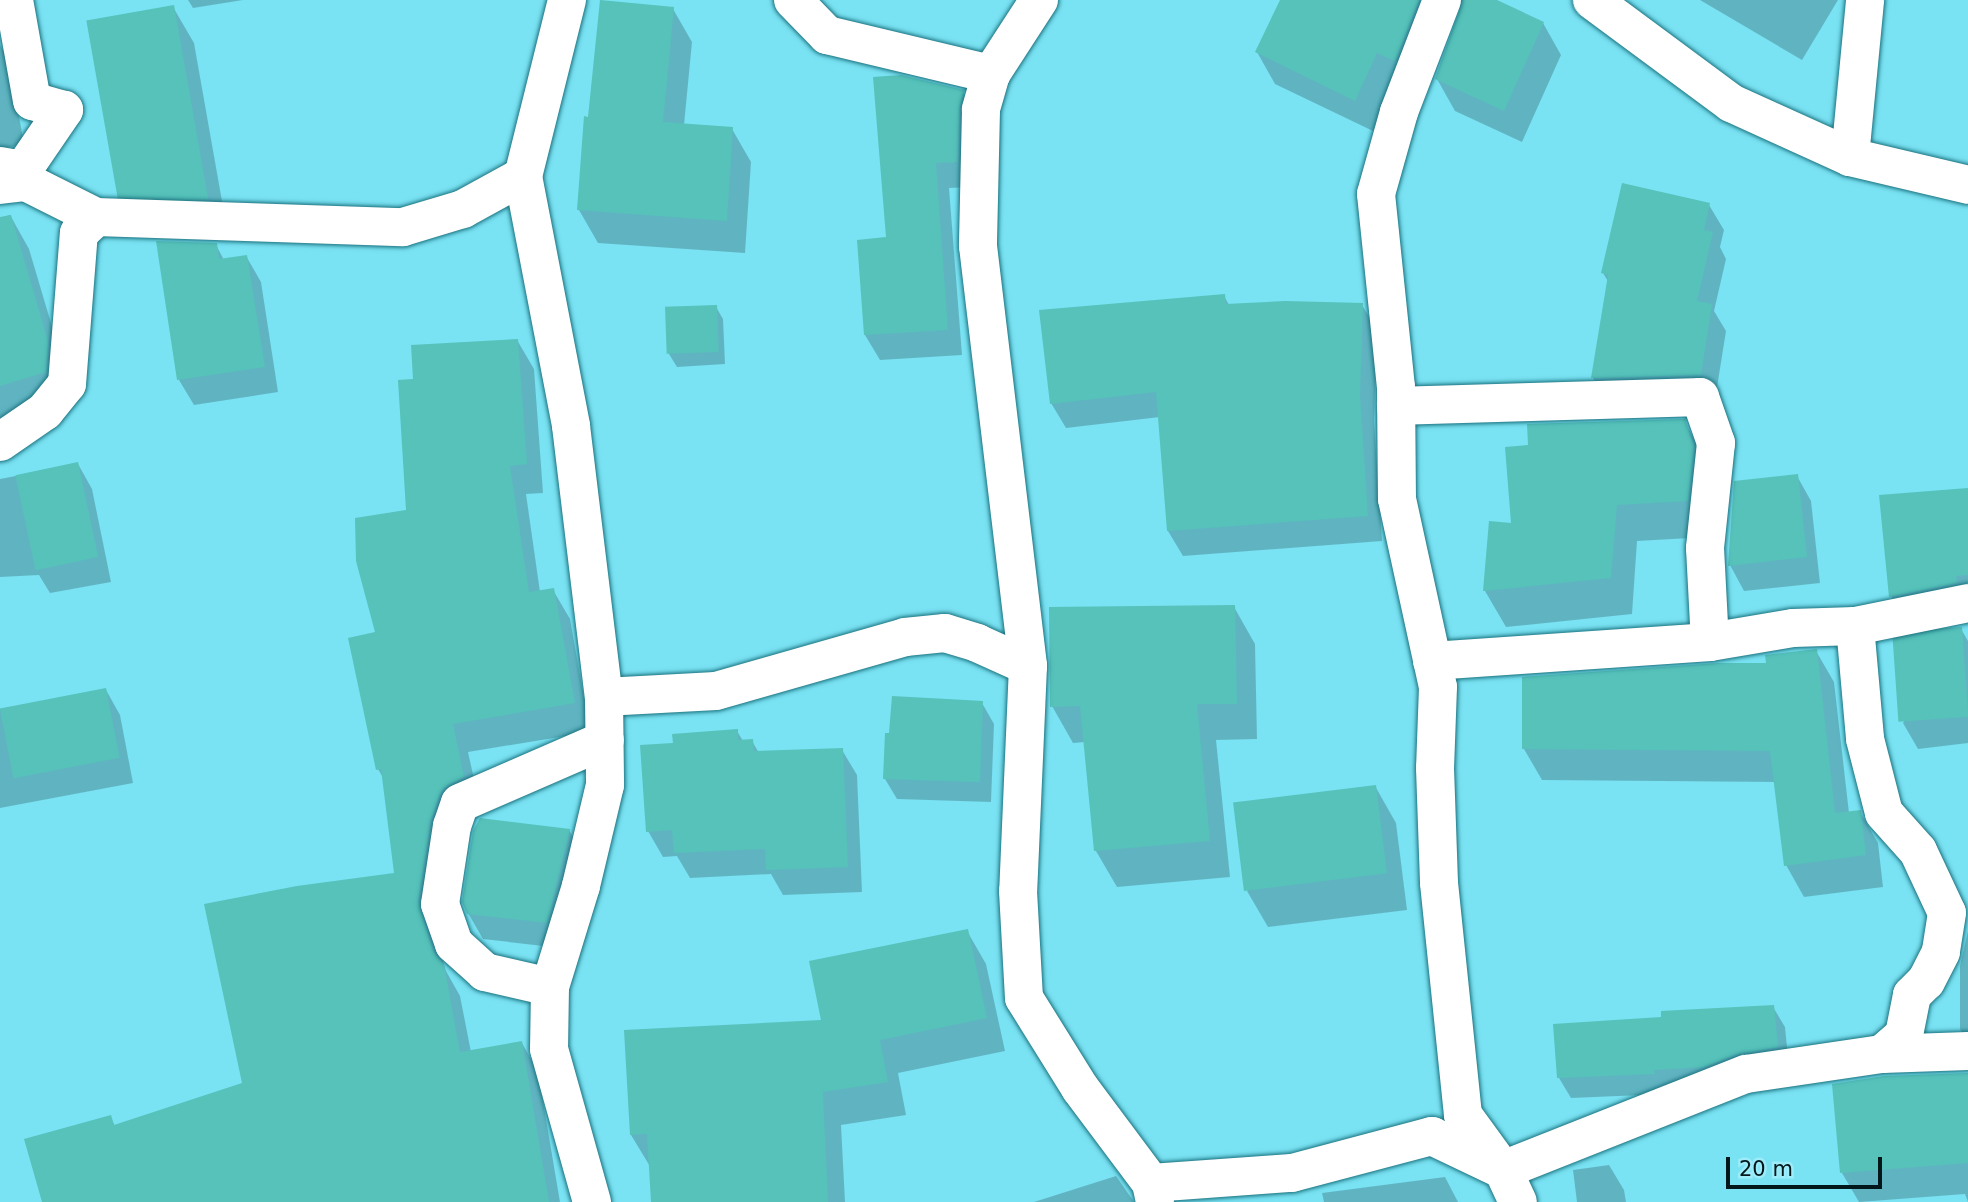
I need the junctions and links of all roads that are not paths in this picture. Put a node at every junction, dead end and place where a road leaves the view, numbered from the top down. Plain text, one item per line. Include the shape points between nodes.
1 (14, 0) edge
2 (567, 0) edge
3 (793, 0) edge
4 (1039, 0) edge
5 (1442, 0) edge
6 (1592, 0) edge
7 (1865, 0) edge
8 (991, 74) junction
9 (1850, 158) junction
10 (0, 166) edge
11 (523, 176) junction
12 (0, 185) edge
13 (1968, 185) edge
14 (96, 217) junction
15 (1396, 406) junction
16 (0, 443) edge
17 (1968, 603) edge
18 (1855, 625) junction
19 (1710, 642) junction
20 (1432, 662) junction
21 (1028, 666) junction
22 (604, 697) junction
23 (605, 740) junction
24 (1957, 914) edge
25 (550, 987) junction
26 (1968, 1051) edge
27 (1882, 1055) junction
28 (1448, 1126) junction
29 (1510, 1186) edge
30 (1153, 1192) edge
31 (592, 1202) edge

1 - 10 street via 32,101 64,110 23,170
2 - 11 street
3 - 8 street via 827,35
4 - 8 street
5 - 15 street via 1399,112 1376,194
6 - 9 street via 1731,103
7 - 9 street
8 - 21 street via 981,110 978,246
9 - 13 street
11 - 14 street via 463,209 402,227
11 - 22 street via 571,426
12 - 14 street via 26,182
14 - 16 street via 79,233 67,384 45,411
15 - 19 street via 1700,397 1716,443 1705,548
15 - 20 street via 1396,499
17 - 18 street
18 - 19 street via 1793,628
18 - 24 street via 1864,739 1884,813 1918,851
19 - 20 street
20 - 28 street via 1438,687 1435,768
21 - 22 street via 945,634 905,637 716,691
21 - 30 street via 1018,891 1024,998
22 - 23 street
23 - 25 street via 605,785
23 - 25 street via 460,803 452,827 440,904 454,944 485,972
24 - 27 street via 1926,981 1912,995 1904,1035
25 - 31 street via 549,1049
26 - 27 street
27 - 29 street via 1746,1073
28 - 29 street
28 - 30 street via 1292,1173

